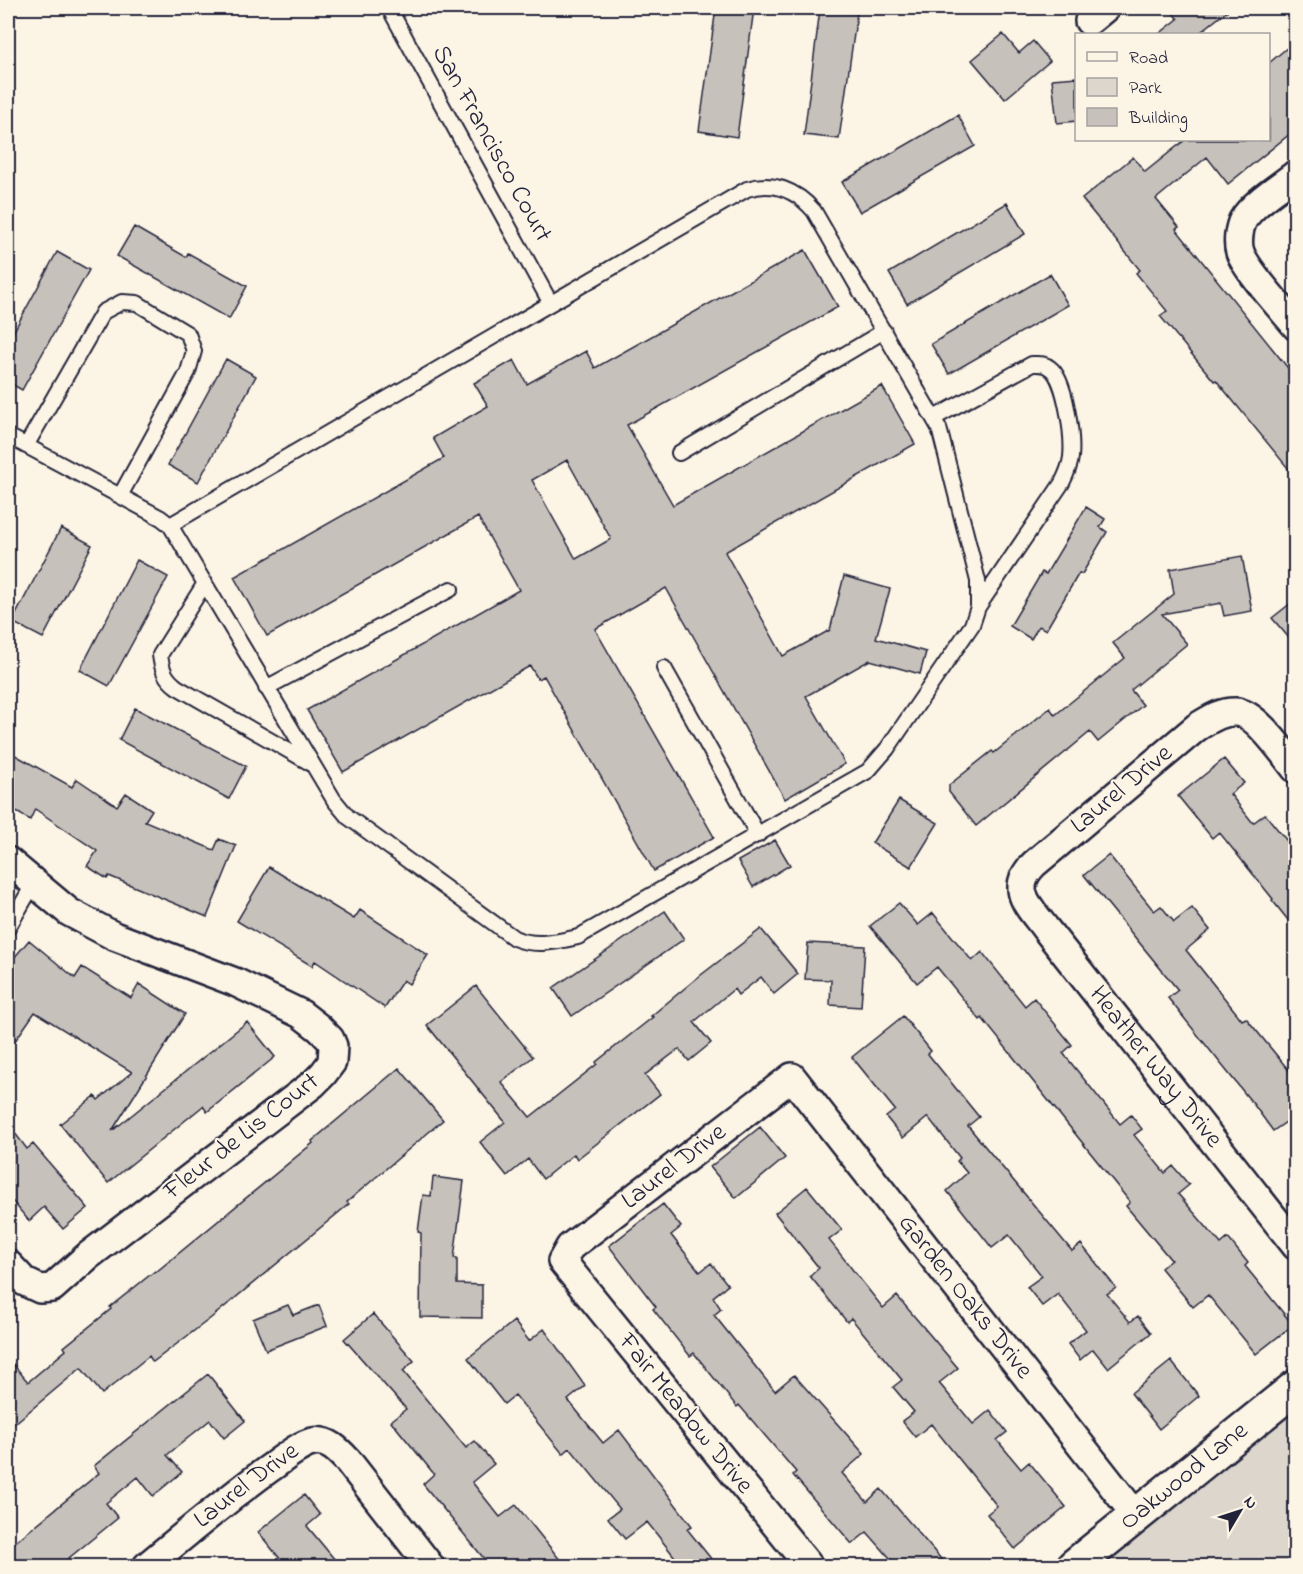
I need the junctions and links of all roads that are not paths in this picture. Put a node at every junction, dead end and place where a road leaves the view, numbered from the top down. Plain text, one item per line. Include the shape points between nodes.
1 (389, 8) edge
2 (1296, 174) edge
3 (550, 303) junction
4 (1296, 326) edge
5 (884, 331) junction
6 (934, 418) junction
7 (8, 436) edge
8 (26, 446) junction
9 (679, 453) dead end
10 (120, 496) junction
11 (170, 525) junction
12 (204, 583) junction
13 (451, 589) dead end
14 (978, 607) junction
15 (664, 668) dead end
16 (266, 688) junction
17 (311, 764) junction
18 (1296, 769) edge
19 (758, 835) junction
20 (8, 861) edge
21 (34, 883) junction
22 (1021, 888) joint
23 (8, 928) edge
24 (792, 1077) joint
25 (1296, 1246) edge
26 (561, 1261) joint
27 (8, 1264) edge
28 (1296, 1387) edge
29 (1137, 1516) junction
30 (147, 1566) edge
31 (430, 1566) edge
32 (808, 1566) edge
33 (1074, 1566) edge

1 - 3 lane, San Francisco Court
2 - 4 street via 1253,208 1239,235 1239,251 1246,264
3 - 5 lane via 747,189 771,185 795,194 814,211
3 - 11 lane
5 - 6 lane
5 - 9 lane
6 - 14 lane via 978,581
6 - 14 lane via 1032,363 1052,369 1059,379 1071,430 1068,471
7 - 8 lane
8 - 10 lane
8 - 10 lane via 103,312 122,302 137,303 188,334 194,351 188,372
10 - 11 lane
11 - 12 lane
12 - 16 lane
12 - 17 lane via 160,655 166,679
13 - 16 lane
14 - 19 lane via 972,626 873,766
15 - 19 lane
16 - 17 lane
17 - 19 lane via 348,817 514,938 527,943 578,938
18 - 22 street, Laurel Drive via 1255,721 1238,711 1222,714 1197,727 1034,864 1024,874
20 - 21 street, Fleur de Lis Court
21 - 23 lane
21 - 27 street, Fleur de Lis Court via 69,912 114,936 235,982 301,1014 330,1039 333,1053 332,1062 313,1084 88,1256 52,1288 40,1289 25,1282
22 - 25 street, Heather Way Drive via 1024,899 1045,928
24 - 26 street, Laurel Drive via 570,1247
24 - 29 street, Garden Oaks Drive
26 - 32 street, Fair Meadow Drive
28 - 29 street, Oakwood Lane
29 - 33 street, Oakwood Lane
30 - 31 street, Laurel Drive via 243,1488 312,1442 324,1442 348,1461

